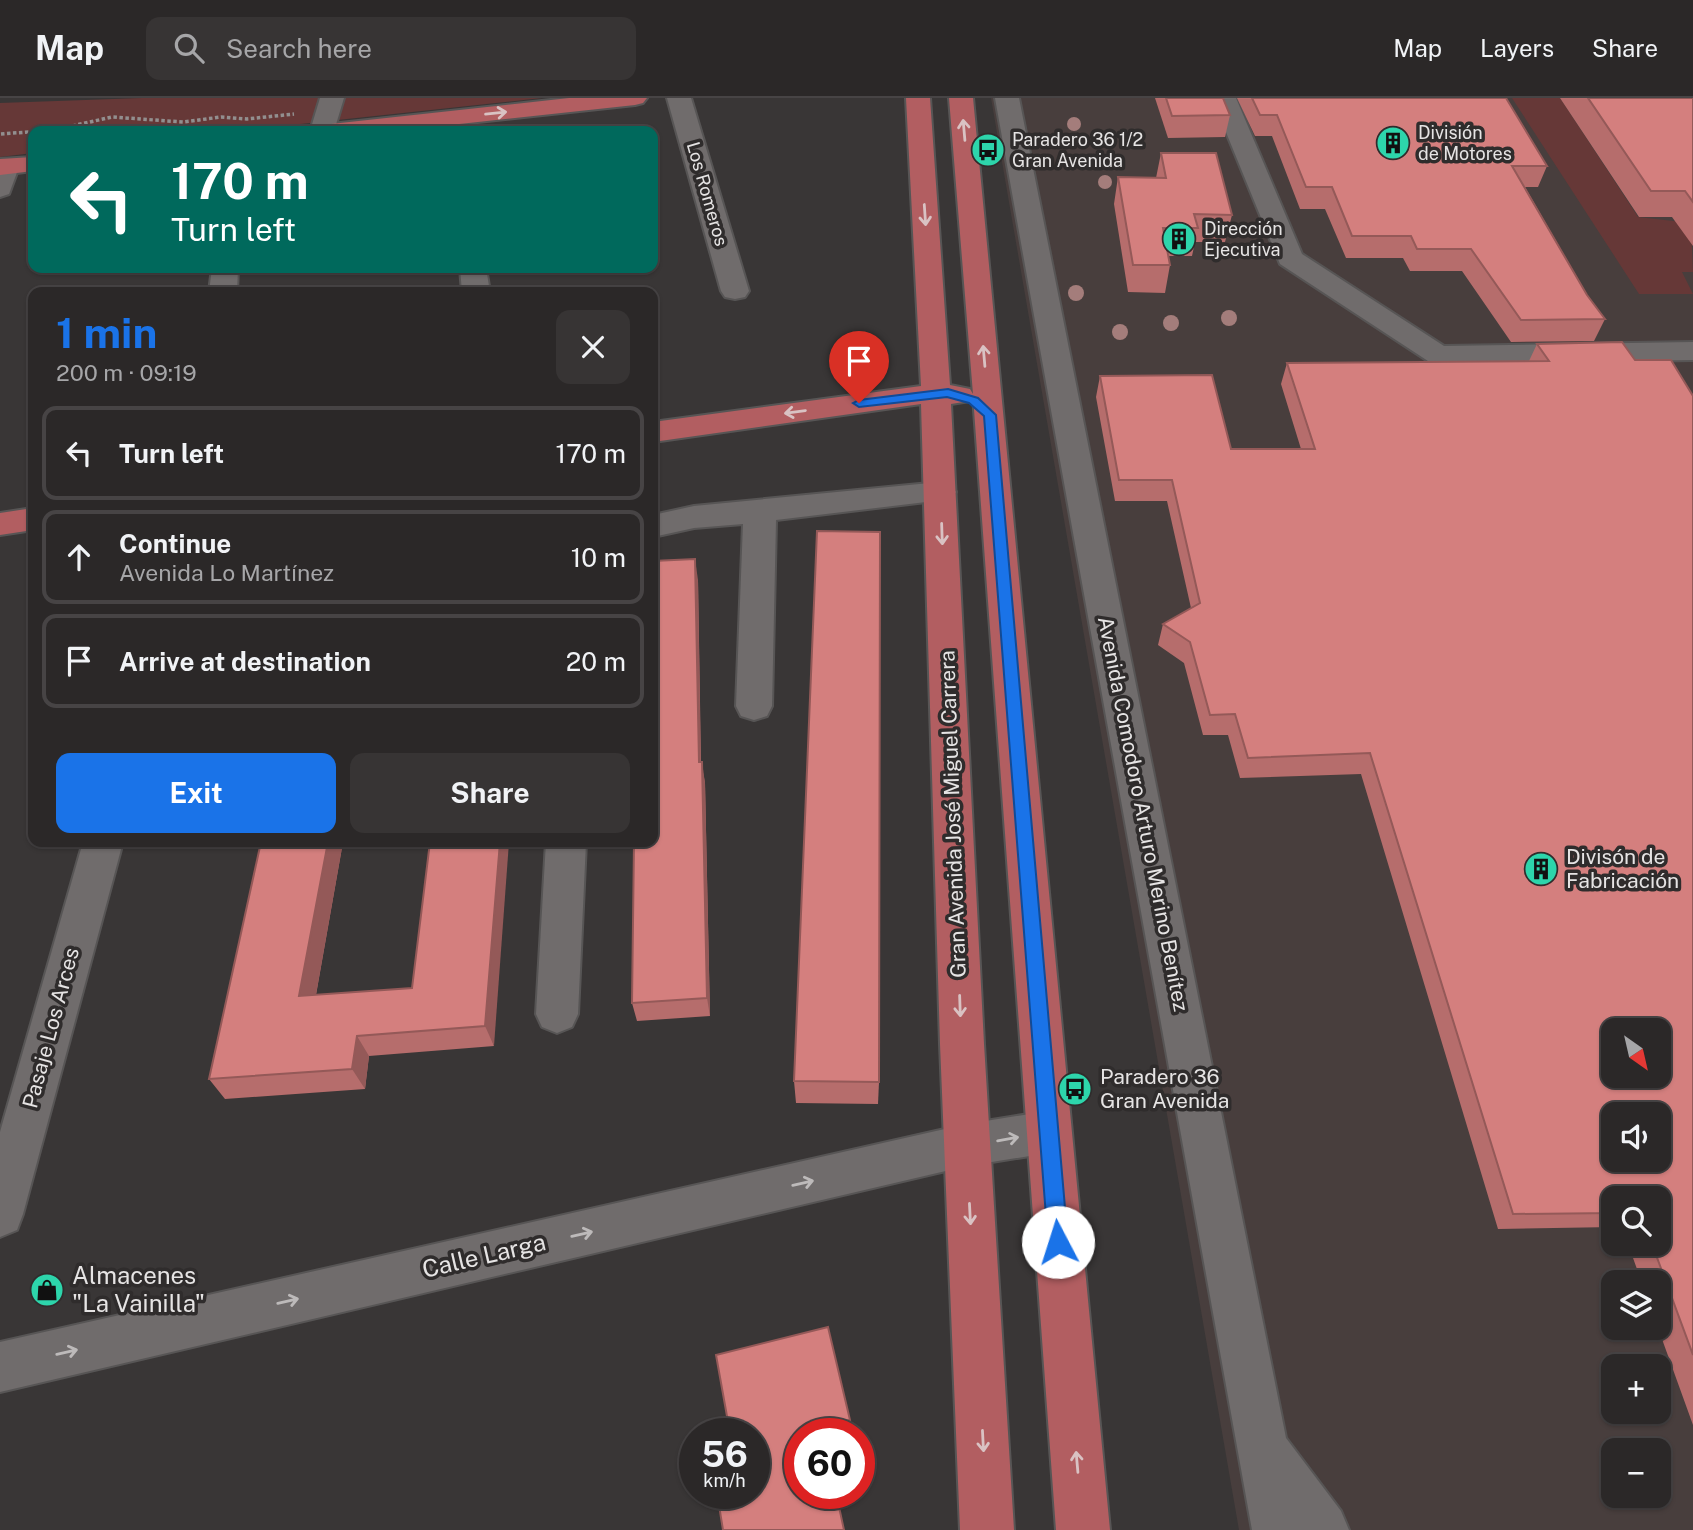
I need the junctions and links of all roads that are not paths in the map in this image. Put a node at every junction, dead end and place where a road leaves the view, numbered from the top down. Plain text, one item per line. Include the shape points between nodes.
1 (635, 98) edge
2 (679, 98) edge
3 (918, 98) edge
4 (961, 98) edge
5 (1007, 98) edge
6 (1224, 98) edge
7 (330, 102) edge
8 (454, 125) edge
9 (323, 126) edge
10 (434, 126) edge
11 (28, 166) edge
12 (2, 174) edge
13 (735, 291) dead end
14 (1693, 351) edge
15 (936, 393) junction
16 (990, 415) junction
17 (658, 431) edge
18 (940, 492) junction
19 (760, 512) junction
20 (28, 520) edge
21 (0, 524) edge
22 (658, 524) edge
23 (754, 706) dead end
24 (102, 847) edge
25 (566, 847) edge
26 (557, 1014) dead end
27 (1048, 1132) junction
28 (967, 1146) junction
29 (0, 1214) edge
30 (0, 1367) edge
31 (1261, 1445) junction
32 (987, 1530) edge
33 (1083, 1530) edge
34 (1279, 1530) edge
35 (1322, 1530) edge

8 -> 1 main road
2 - 13 street, Los Romeros
3 -> 15 main road, Gran Avenida José Miguel Carrera
16 -> 4 main road
5 - 31 street, Avenida Comodoro Arturo Merino Benítez
6 - 14 street via 1290,258 1438,355
7 - 9 street
8 - 10 main road
11 - 12 main road
15 - 16 main road via 962,396
15 -> 17 main road
15 - 18 main road, Gran Avenida José Miguel Carrera
16 - 27 main road
18 - 19 street
18 -> 28 main road, Gran Avenida José Miguel Carrera
19 - 22 street via 727,512
19 - 23 street
20 - 21 main road
24 - 29 street, Pasaje Los Arces
25 - 26 street
28 -> 27 street, Calle Larga
33 -> 27 main road
30 -> 28 street, Calle Larga
28 -> 32 main road, Gran Avenida José Miguel Carrera
31 - 34 street, Avenida Comodoro Arturo Merino Benítez
31 - 35 street

